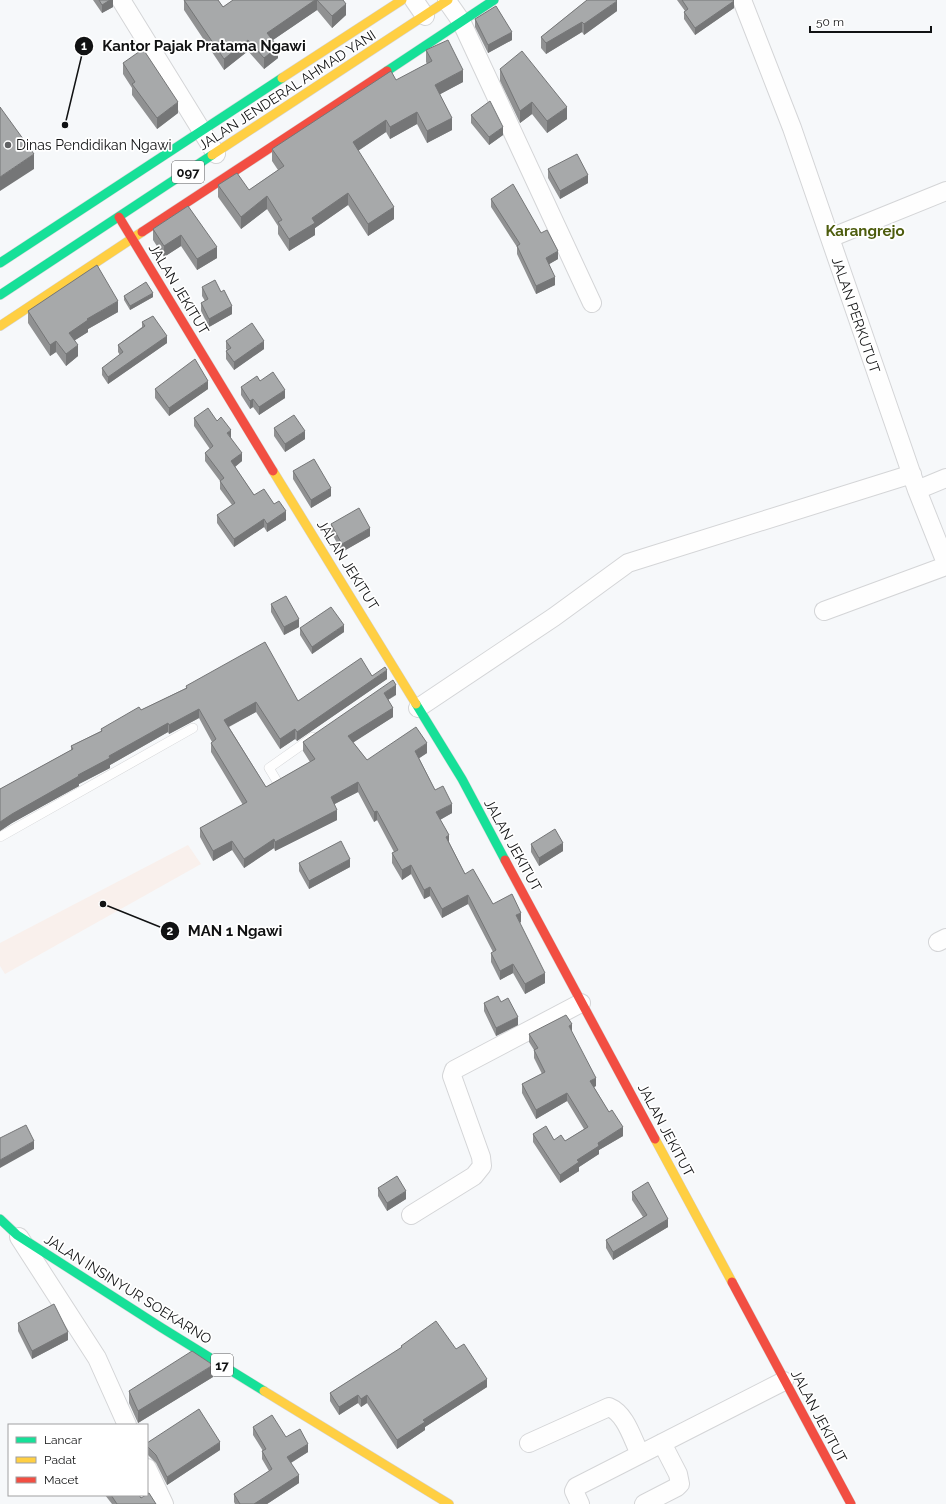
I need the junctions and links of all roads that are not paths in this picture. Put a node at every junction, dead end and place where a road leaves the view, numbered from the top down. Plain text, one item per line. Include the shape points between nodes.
1 (121, 0) edge
2 (402, 0) edge
3 (414, 0) edge
4 (448, 0) edge
5 (494, 0) edge
6 (742, 0) edge
7 (425, 16) junction
8 (461, 22) junction
9 (201, 130) junction
10 (216, 154) junction
11 (946, 191) edge
12 (119, 217) junction
13 (830, 238) junction
14 (133, 239) junction
15 (0, 263) edge
16 (0, 295) edge
17 (592, 303) dead end
18 (0, 326) edge
19 (946, 478) edge
20 (915, 482) junction
21 (946, 563) edge
22 (946, 566) edge
23 (824, 611) dead end
24 (418, 708) junction
25 (194, 728) dead end
26 (318, 733) edge
27 (278, 783) edge
28 (0, 837) edge
29 (581, 1003) junction
30 (411, 1215) dead end
31 (0, 1219) edge
32 (17, 1235) junction
33 (784, 1381) junction
34 (127, 1424) edge
35 (529, 1443) dead end
36 (662, 1443) junction
37 (640, 1454) junction
38 (148, 1470) edge
39 (164, 1504) edge
40 (449, 1504) edge
41 (580, 1504) edge
42 (644, 1504) edge
43 (851, 1504) edge

1 - 9 street
2 - 9 main road
3 - 7 street
4 - 7 main road, JALAN JENDERAL AHMAD YANI / 097
4 - 8 street
5 - 8 main road
6 - 13 street, JALAN PERKUTUT via 792,128
7 - 10 main road, JALAN JENDERAL AHMAD YANI / 097
8 - 14 main road
8 - 17 street
9 - 10 street
9 - 15 main road
10 - 12 main road, JALAN JENDERAL AHMAD YANI / 097
11 - 13 street
12 - 14 main road, JALAN JEKITUT
12 - 16 main road, JALAN JENDERAL AHMAD YANI / 097
13 - 20 street, JALAN PERKUTUT
14 - 18 main road
14 - 24 main road, JALAN JEKITUT via 397,679
19 - 20 street
20 - 21 street, JALAN PERKUTUT
20 - 24 street via 628,563 554,617
22 - 23 street
24 - 29 main road, JALAN JEKITUT via 462,779
25 - 28 lane
26 - 27 lane via 268,768
29 - 30 street via 454,1070 452,1076 482,1166 474,1176
29 - 33 main road, JALAN JEKITUT
31 - 32 main road, JALAN INSINYUR SOEKARNO / 17
32 - 34 street via 97,1358
32 - 40 main road, JALAN INSINYUR SOEKARNO / 17 via 162,1328
33 - 36 street
33 - 43 main road, JALAN JEKITUT
35 - 37 street via 609,1406 622,1416
36 - 37 street
36 - 42 street via 678,1474 680,1484
37 - 41 street via 576,1487 574,1491
38 - 39 street

